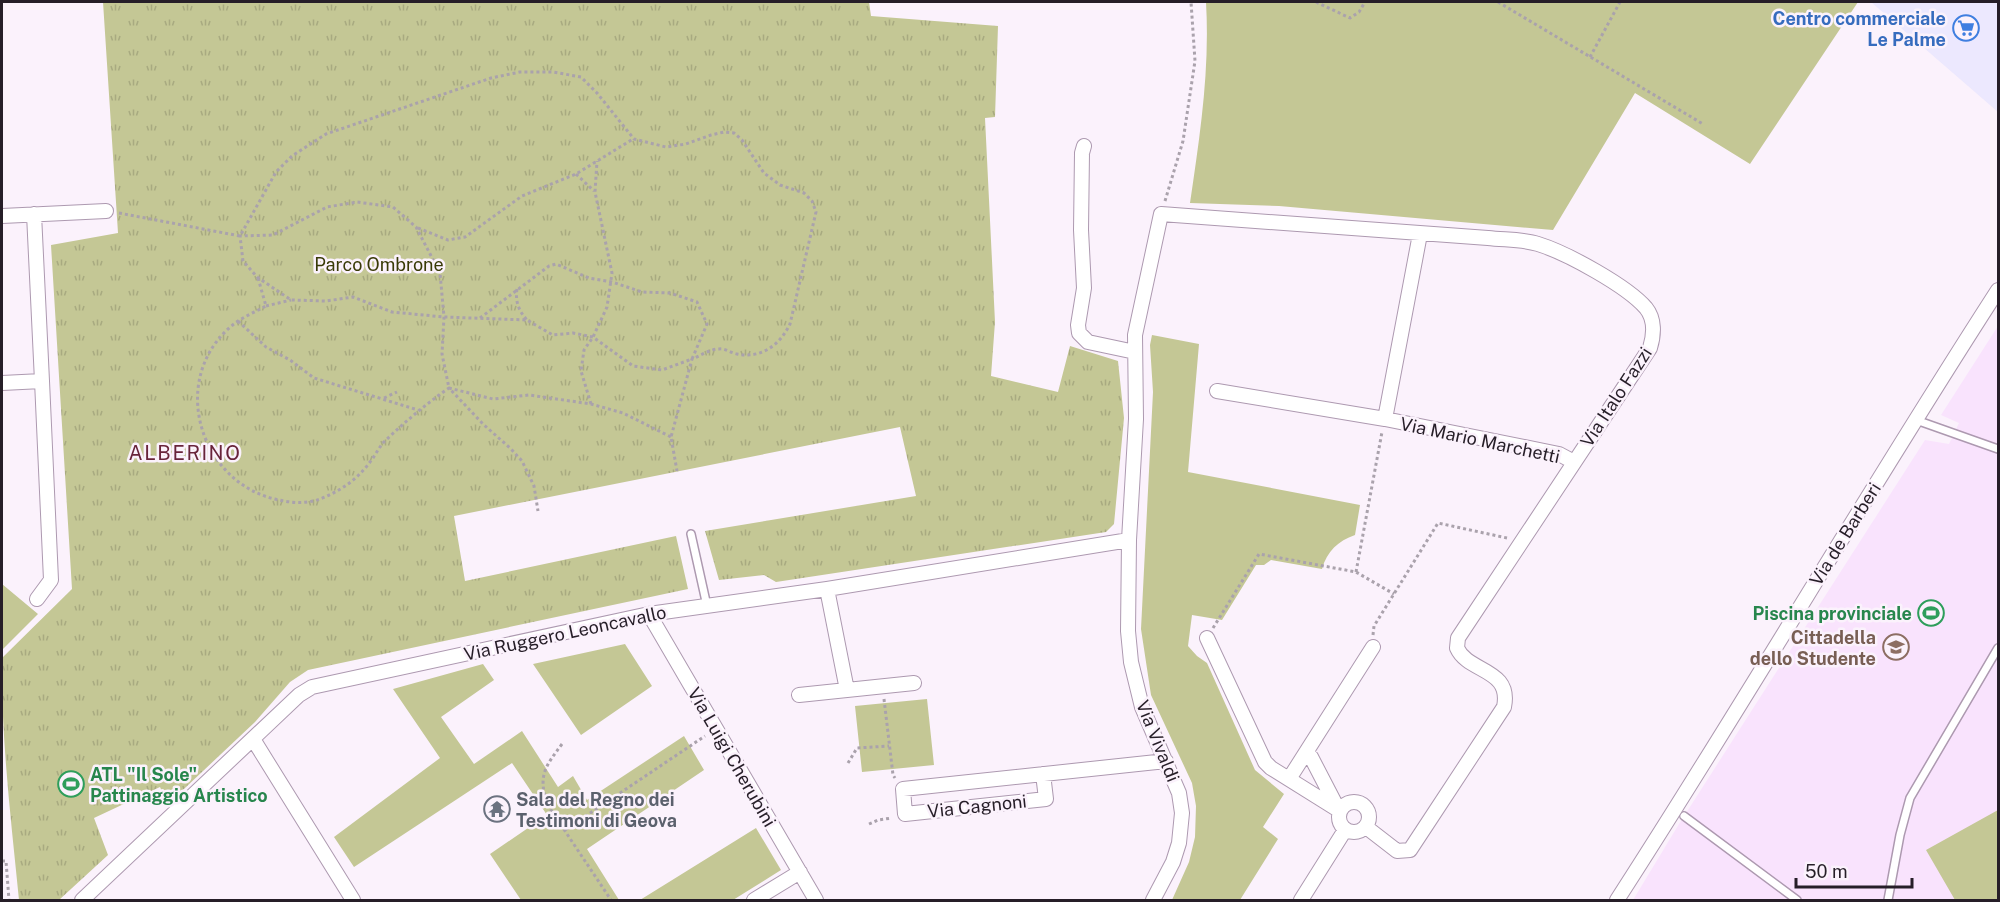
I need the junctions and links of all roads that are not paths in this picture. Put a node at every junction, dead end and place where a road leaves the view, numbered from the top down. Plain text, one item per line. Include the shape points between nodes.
1 (1084, 146) dead end
2 (106, 211) road end
3 (34, 214) junction
4 (1161, 214) joint
5 (2, 216) edge
6 (1420, 234) junction
7 (1998, 290) edge
8 (1135, 352) junction
9 (42, 381) junction
10 (2, 383) edge
11 (1217, 391) dead end
12 (1385, 419) junction
13 (1916, 420) junction
14 (1998, 449) edge
15 (1574, 462) junction
16 (692, 534) dead end
17 (1130, 540) junction
18 (827, 589) junction
19 (37, 599) dead end
20 (707, 606) junction
21 (649, 614) junction
22 (1207, 638) road end
23 (1373, 647) road end
24 (1998, 648) edge
25 (914, 683) dead end
26 (847, 690) junction
27 (800, 695) dead end
28 (253, 739) junction
29 (1306, 753) junction
30 (1166, 761) junction
31 (1043, 774) junction
32 (1289, 779) junction
33 (1340, 810) junction
34 (1680, 813) junction
35 (1366, 827) junction
36 (1345, 830) junction
37 (800, 872) junction
38 (82, 900) edge
39 (353, 900) edge
40 (754, 900) edge
41 (816, 900) edge
42 (1153, 900) edge
43 (1301, 900) edge
44 (1617, 900) edge
45 (1797, 900) edge
46 (1888, 900) edge

1 - 8 street via 1084,288 1079,333 1088,342
2 - 3 street
3 - 5 street
3 - 9 street
4 - 6 street, Via Italo Fazzi
4 - 8 street, Via Vivaldi via 1143,290
6 - 12 street, Via Mario Marchetti
6 - 15 street, Via Italo Fazzi via 1538,244 1586,266 1645,308 1653,327 1650,348
7 - 13 street, Via de Barberi
8 - 17 street, Via Vivaldi
9 - 10 street
9 - 19 street via 51,579
11 - 12 street, Via Mario Marchetti
12 - 15 street, Via Mario Marchetti via 1558,454
13 - 14 lane
13 - 34 street, Via de Barberi
15 - 35 street, Via Italo Fazzi via 1457,643 1462,655 1501,682 1504,707 1410,850 1397,851
16 - 20 lane
17 - 18 street, Via Ruggero Leoncavallo
17 - 30 street, Via Vivaldi via 1131,662 1142,707
18 - 20 street, Via Ruggero Leoncavallo
18 - 26 street
20 - 21 street, Via Ruggero Leoncavallo
21 - 28 street, Via Ruggero Leoncavallo via 312,687
21 - 37 street, Via Luigi Cherubini
22 - 32 street via 1265,762
23 - 29 street
24 - 46 lane via 1910,798
25 - 26 street
26 - 27 street
28 - 38 street, Via Ruggero Leoncavallo
28 - 39 street
29 - 32 street
29 - 33 street
30 - 31 street, Via Cagnoni
30 - 42 street, Via Vivaldi via 1179,793 1182,830 1173,862
31 - 31 street, Via Cagnoni via 1046,799 905,814 903,789
32 - 33 street
33 - 35 street via 1352,802 1362,804 1369,817
33 - 36 street via 1339,824
34 - 44 street, Via de Barberi
34 - 45 lane
35 - 36 street via 1359,832
36 - 43 street
37 - 40 street
37 - 41 street, Via Luigi Cherubini

